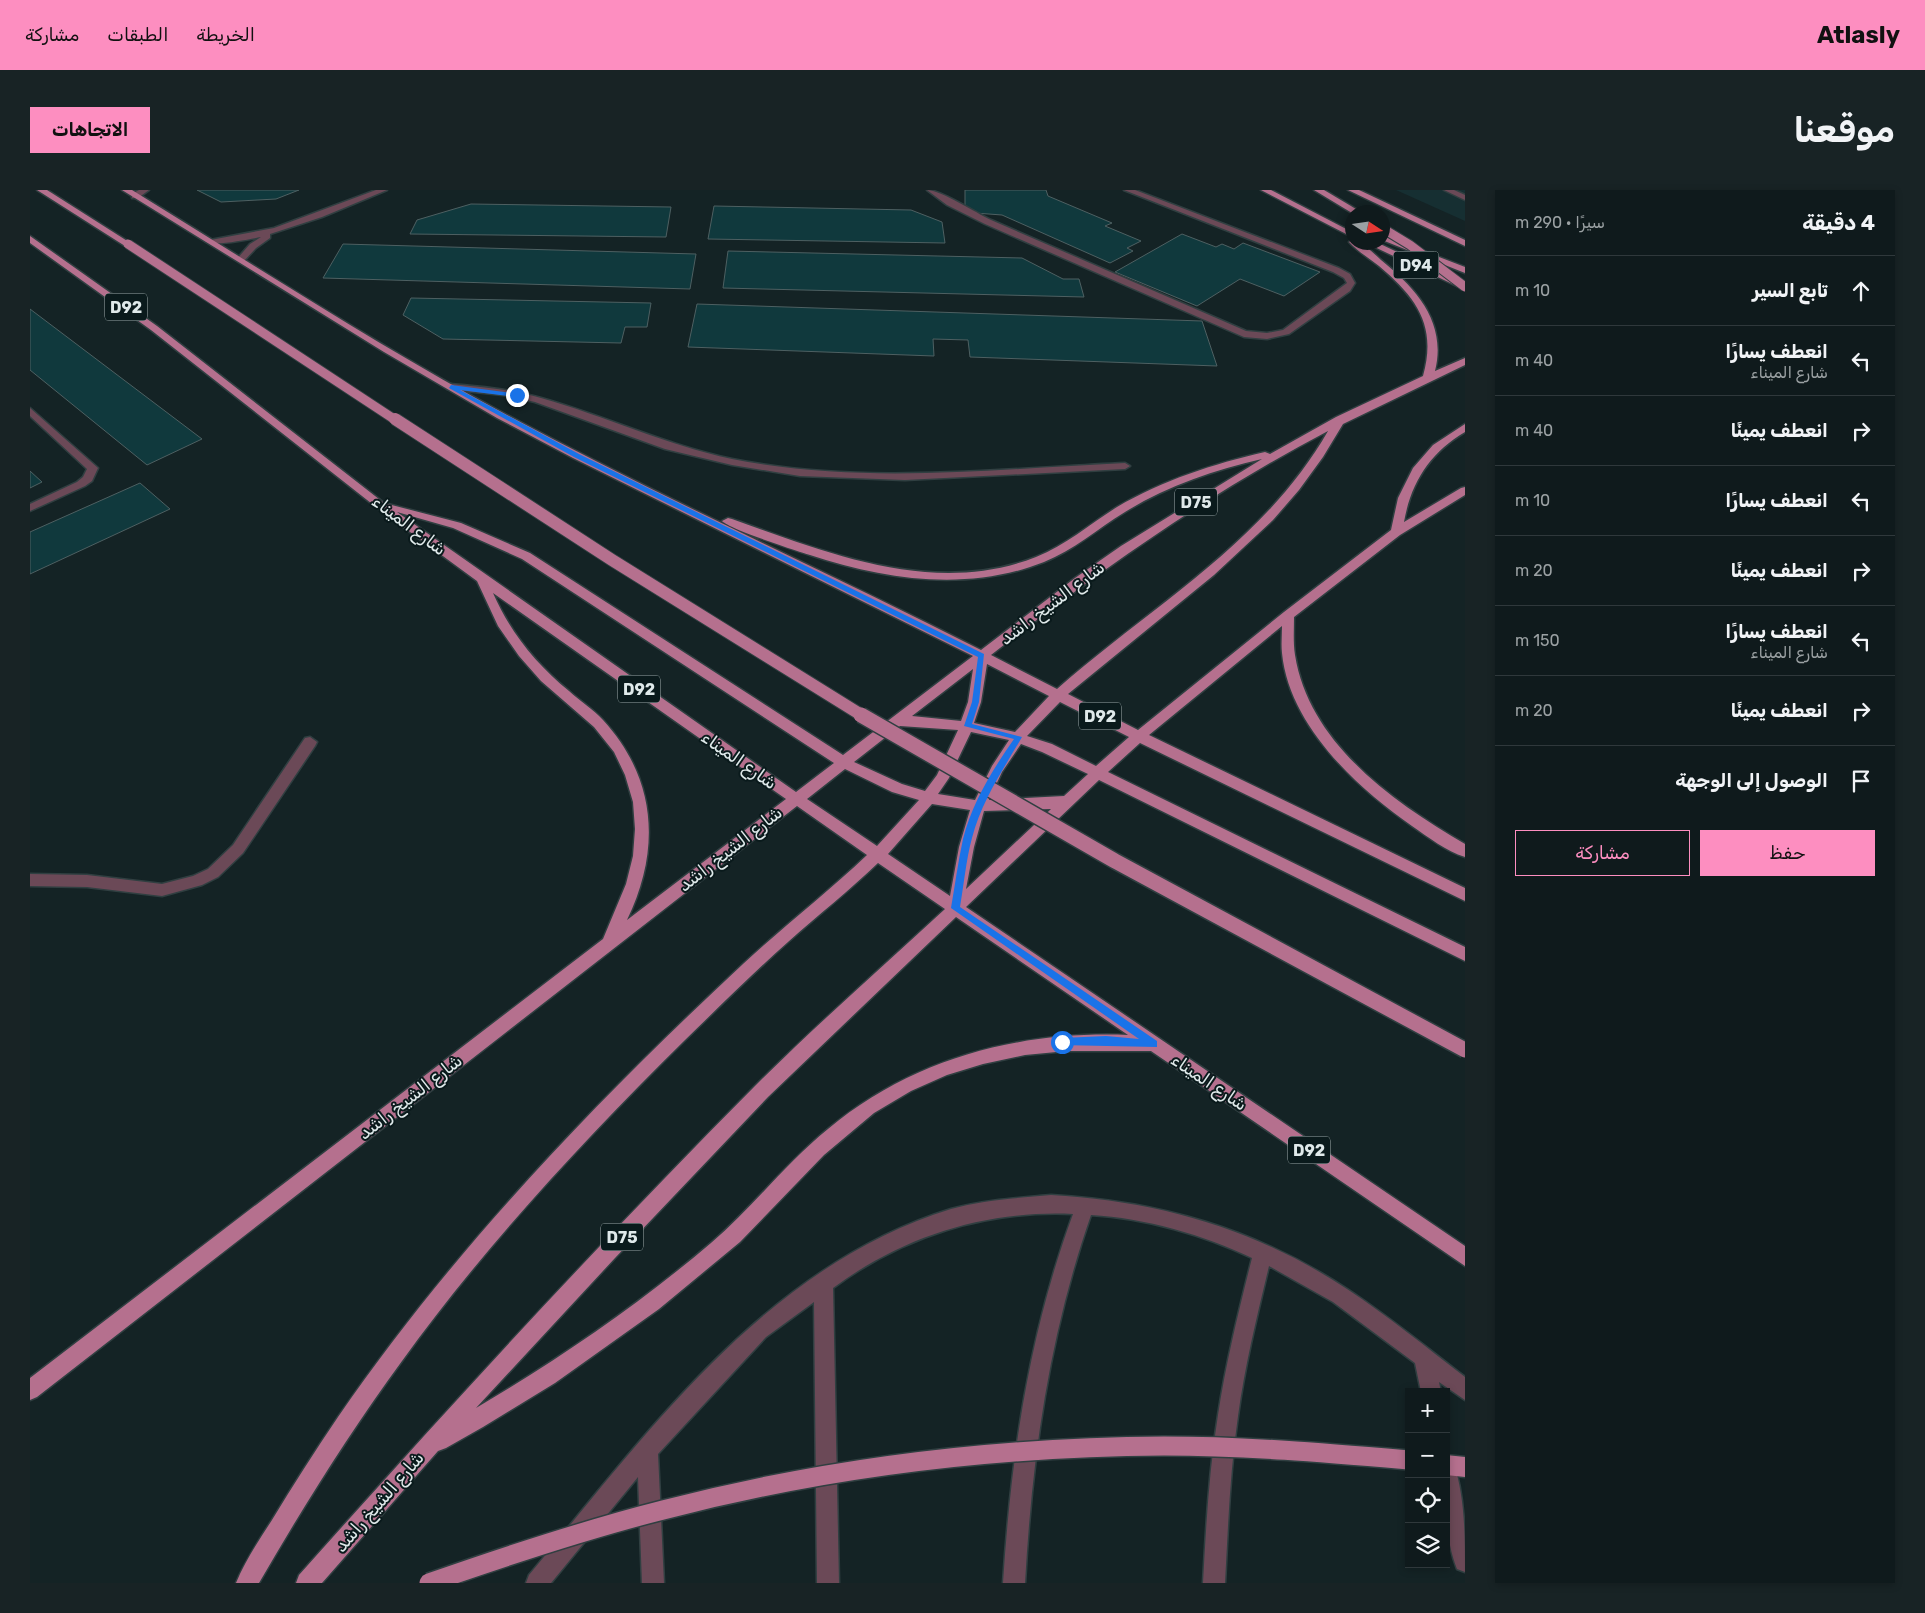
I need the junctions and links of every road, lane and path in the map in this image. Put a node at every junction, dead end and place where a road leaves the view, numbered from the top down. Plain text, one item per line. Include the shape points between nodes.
1 (41, 190) edge
2 (126, 190) edge
3 (145, 190) edge
4 (383, 190) edge
5 (932, 190) edge
6 (1128, 190) edge
7 (1265, 190) edge
8 (1318, 190) edge
9 (1352, 190) edge
10 (1465, 191) edge
11 (1452, 192) edge
12 (135, 196) junction
13 (1465, 198) edge
14 (1345, 205) edge
15 (1310, 213) junction
16 (1345, 224) edge
17 (1345, 231) edge
18 (273, 233) junction
19 (1390, 233) edge
20 (1345, 237) edge
21 (30, 239) edge
22 (1390, 240) edge
23 (209, 241) junction
24 (1465, 243) edge
25 (1362, 250) edge
26 (1385, 250) edge
27 (240, 260) junction
28 (1465, 270) edge
29 (1465, 287) edge
30 (1465, 361) edge
31 (1428, 377) junction
32 (451, 387) junction
33 (30, 411) edge
34 (1340, 419) junction
35 (1465, 427) edge
36 (1277, 453) junction
37 (1125, 466) dead end
38 (1465, 490) edge
39 (660, 497) junction
40 (380, 505) junction
41 (30, 508) edge
42 (1396, 532) junction
43 (482, 579) junction
44 (1288, 615) junction
45 (982, 656) junction
46 (1059, 695) junction
47 (897, 721) junction
48 (968, 726) junction
49 (1140, 736) junction
50 (1019, 737) junction
51 (310, 742) dead end
52 (843, 762) junction
53 (1099, 772) junction
54 (796, 799) junction
55 (929, 799) junction
56 (1069, 801) junction
57 (979, 807) junction
58 (1465, 851) edge
59 (879, 855) junction
60 (30, 880) edge
61 (1465, 895) edge
62 (956, 908) junction
63 (609, 943) junction
64 (1465, 954) edge
65 (1154, 1044) junction
66 (1465, 1050) edge
67 (1086, 1205) junction
68 (1263, 1253) junction
69 (1465, 1257) edge
70 (823, 1282) junction
71 (1424, 1359) junction
72 (1430, 1388) edge
73 (30, 1390) edge
74 (1465, 1390) edge
75 (427, 1447) junction
76 (647, 1449) junction
77 (1405, 1460) edge
78 (1450, 1466) edge
79 (1465, 1468) edge
80 (1448, 1478) edge
81 (1465, 1561) edge
82 (247, 1583) edge
83 (307, 1583) edge
84 (429, 1583) edge
85 (537, 1583) edge
86 (653, 1583) edge
87 (828, 1583) edge
88 (1014, 1583) edge
89 (1214, 1583) edge

1 - 66 main road, bridge via 634,574 892,733 1077,841
2 - 12 main road, D92
3 - 12 street
4 - 18 street
5 - 6 street via 988,222 1244,334 1267,336 1286,332 1351,283 1347,276 1336,270
7 - 15 main road
8 - 14 main road
9 - 24 main road, D94
10 - 11 street
11 - 13 street
12 - 23 main road, D92
15 - 16 main road
15 - 17 main road
15 - 20 main road
18 - 23 street
18 - 27 street via 253,246
19 - 29 main road, bridge
21 - 40 main road, شارع الميناء / D92 via 154,328
22 - 28 main road
23 - 27 main road, D92
25 - 31 main road via 1391,274 1422,308 1435,342 1436,354
26 - 29 main road, D94
27 - 32 main road, D92
30 - 31 main road, شارع الشيخ راشد / D75
31 - 34 main road, شارع الشيخ راشد / D75
32 - 37 street via 503,392 538,400 677,449 800,473 905,477
32 - 39 main road, D92
33 - 41 street via 93,468 88,479 81,484
34 - 36 main road, شارع الشيخ راشد / D75
34 - 46 main road via 1313,466 1274,514 1222,562
35 - 42 main road via 1438,446 1414,472 1405,490
36 - 39 main road via 1194,475 1144,497 1044,557 974,574 918,575 857,565
36 - 45 main road, شارع الشيخ راشد / D75 via 1147,533
38 - 42 main road, شارع الشيخ راشد / D75
39 - 45 main road, D92
40 - 43 main road, شارع الميناء / D92
40 - 52 main road via 412,511 472,530 526,556
42 - 44 main road, شارع الشيخ راشد / D75
43 - 54 main road, شارع الميناء / D92
43 - 63 main road via 497,618 509,637 541,674 600,725 614,743 634,783 643,832 641,858 635,886
44 - 49 main road, شارع الشيخ راشد / D75
44 - 58 main road via 1287,652 1292,672 1310,713 1325,737 1343,759 1389,802
45 - 46 main road, D92
45 - 47 main road, شارع الشيخ راشد / D75
45 - 48 main road
46 - 49 main road, D92
46 - 50 main road
47 - 48 main road
47 - 52 main road, شارع الشيخ راشد / D75
48 - 50 main road
48 - 55 main road via 952,762
49 - 53 main road, شارع الشيخ راشد / D75
49 - 61 main road, D92
50 - 53 main road
50 - 57 main road via 997,770
51 - 60 street via 238,849 213,872 197,881 162,890 87,881
52 - 54 main road, شارع الشيخ راشد / D75
52 - 55 main road via 883,784
53 - 56 main road, شارع الشيخ راشد / D75
53 - 64 main road
54 - 59 main road, شارع الميناء / D92
54 - 63 main road, شارع الشيخ راشد / D75
55 - 57 main road
55 - 59 main road
56 - 57 main road via 1010,808
56 - 62 main road, شارع الشيخ راشد / D75
57 - 62 main road via 968,838
59 - 62 main road, شارع الميناء / D92
59 - 82 main road via 793,928 703,1012 606,1109 445,1287 383,1368 327,1451
62 - 65 main road, شارع الميناء / D92
62 - 75 main road, شارع الشيخ راشد / D75 via 762,1091 608,1251
63 - 73 main road, شارع الشيخ راشد / D75
65 - 69 main road, شارع الميناء / D92
65 - 75 main road via 1106,1040 1017,1047 951,1065 890,1094 833,1135 720,1247 630,1320 556,1372
67 - 68 street via 1174,1220 1219,1234
67 - 70 street via 991,1209 947,1220 904,1235 862,1256
67 - 88 street via 1062,1273 1043,1348 1028,1431
68 - 71 street via 1332,1290
68 - 89 street via 1228,1416 1217,1512
70 - 76 street via 754,1334
70 - 87 street
71 - 72 street
71 - 74 street
75 - 83 main road, شارع الشيخ راشد / D75
76 - 85 street
76 - 86 street
77 - 84 main road, bridge via 1242,1448 1112,1447 984,1455 875,1469 726,1496 595,1528
78 - 79 main road
80 - 81 street

